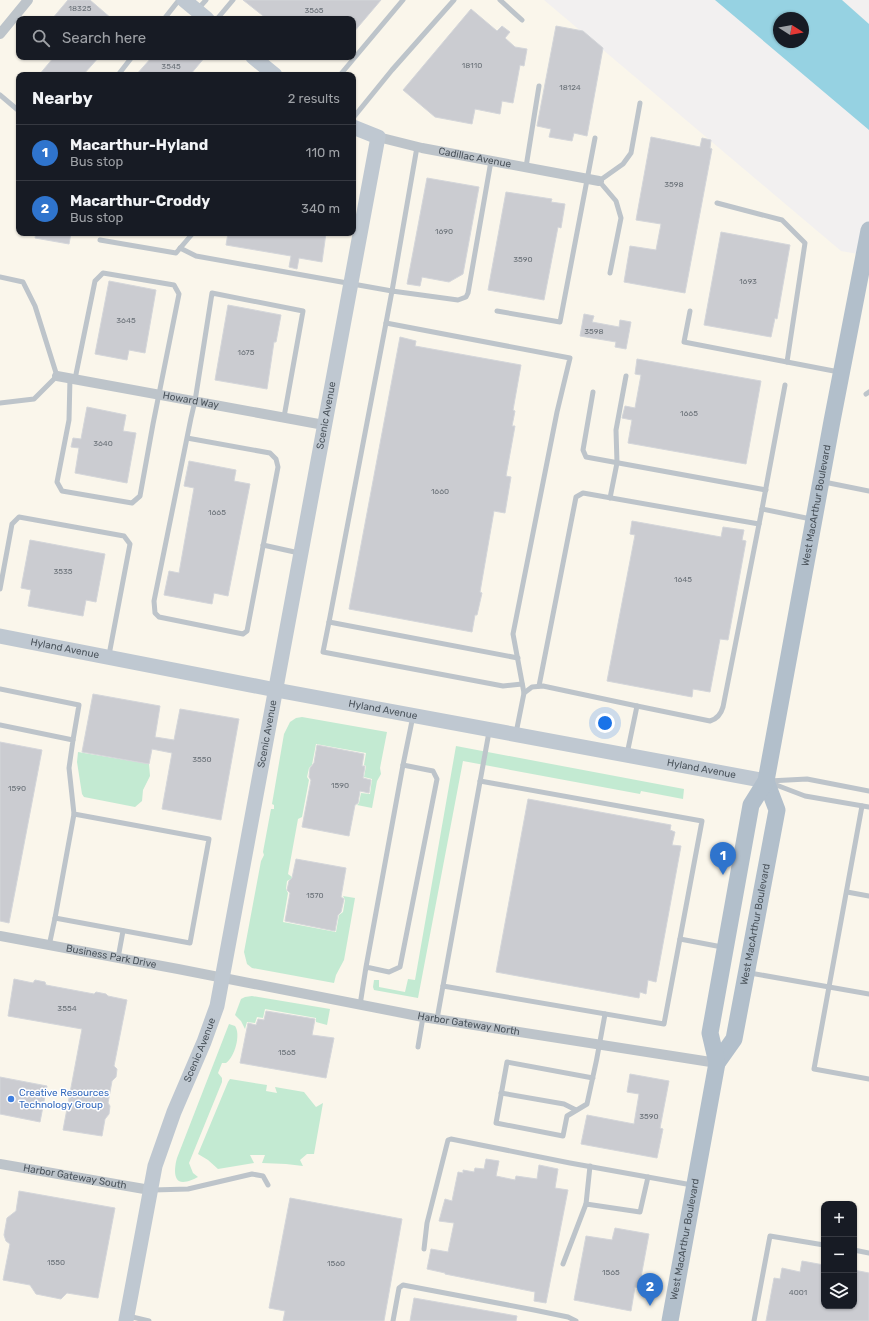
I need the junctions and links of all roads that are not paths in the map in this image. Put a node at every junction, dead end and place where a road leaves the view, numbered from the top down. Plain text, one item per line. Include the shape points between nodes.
1 (179, 0) edge
2 (184, 0) edge
3 (233, 0) edge
4 (403, 0) edge
5 (454, 0) edge
6 (500, 0) edge
7 (25, 1) edge
8 (203, 10) edge
9 (166, 16) edge
10 (220, 16) edge
11 (522, 20) dead end
12 (1, 30) edge
13 (356, 56) edge
14 (130, 60) edge
15 (257, 60) edge
16 (353, 60) edge
17 (120, 72) edge
18 (271, 72) edge
19 (343, 72) edge
20 (539, 86) dead end
21 (0, 95) edge
22 (640, 103) dead end
23 (16, 108) edge
24 (356, 114) edge
25 (356, 127) edge
26 (378, 137) junction
27 (595, 138) dead end
28 (418, 147) junction
29 (491, 161) junction
30 (526, 167) junction
31 (587, 179) junction
32 (599, 181) junction
33 (717, 204) dead end
34 (869, 230) edge
35 (190, 236) edge
36 (100, 240) dead end
37 (180, 248) junction
38 (610, 273) dead end
39 (0, 277) edge
40 (351, 283) junction
41 (392, 291) junction
42 (497, 311) dead end
43 (690, 311) dead end
44 (386, 323) junction
45 (787, 362) junction
46 (842, 372) junction
47 (57, 376) junction
48 (626, 376) dead end
49 (72, 379) junction
50 (785, 385) dead end
51 (594, 392) dead end
52 (158, 394) junction
53 (195, 401) junction
54 (0, 403) edge
55 (284, 417) junction
56 (324, 425) junction
57 (187, 438) junction
58 (617, 463) junction
59 (821, 482) junction
60 (766, 490) junction
61 (869, 490) edge
62 (610, 498) junction
63 (762, 509) junction
64 (814, 520) junction
65 (759, 524) junction
66 (263, 545) junction
67 (300, 553) junction
68 (0, 589) edge
69 (329, 622) junction
70 (0, 636) edge
71 (109, 657) junction
72 (518, 658) junction
73 (522, 684) junction
74 (539, 686) junction
75 (0, 689) edge
76 (276, 690) junction
77 (524, 693) junction
78 (637, 706) junction
79 (413, 715) junction
80 (0, 725) edge
81 (490, 729) junction
82 (516, 734) junction
83 (73, 740) junction
84 (627, 755) junction
85 (403, 765) junction
86 (480, 781) junction
87 (766, 781) junction
88 (869, 791) edge
89 (862, 806) junction
90 (869, 807) edge
91 (74, 814) junction
92 (847, 892) junction
93 (869, 896) edge
94 (55, 918) junction
95 (123, 930) junction
96 (0, 936) edge
97 (680, 939) junction
98 (49, 946) junction
99 (725, 948) junction
100 (118, 958) junction
101 (366, 967) junction
102 (747, 972) junction
103 (222, 978) junction
104 (443, 986) junction
105 (829, 987) junction
106 (869, 994) edge
107 (360, 1005) junction
108 (605, 1014) junction
109 (423, 1017) junction
110 (437, 1019) junction
111 (600, 1045) junction
112 (418, 1047) dead end
113 (716, 1063) junction
114 (593, 1078) junction
115 (869, 1079) edge
116 (501, 1094) junction
117 (576, 1110) junction
118 (0, 1164) edge
119 (590, 1166) junction
120 (648, 1177) junction
121 (268, 1185) dead end
122 (695, 1186) junction
123 (150, 1190) junction
124 (586, 1204) junction
125 (821, 1244) edge
126 (424, 1249) dead end
127 (857, 1251) edge
128 (869, 1253) edge
129 (563, 1264) dead end
130 (127, 1319) edge
131 (149, 1321) edge
132 (394, 1321) edge
133 (576, 1321) edge
134 (670, 1321) edge
135 (754, 1321) edge

1 - 9 lane
2 - 8 street
3 - 10 lane
4 - 13 lane
5 - 24 lane
6 - 11 lane
7 - 12 street
14 - 17 lane
15 - 18 street
16 - 19 lane
20 - 30 lane
21 - 23 lane
22 - 32 lane via 631,153 623,164
25 - 26 street, Cadillac Avenue
26 - 28 street, Cadillac Avenue
26 - 40 street, Scenic Avenue
27 - 31 lane
28 - 29 street, Cadillac Avenue
28 - 41 lane
29 - 30 street, Cadillac Avenue
29 - 41 lane via 466,297 458,300
30 - 31 street, Cadillac Avenue
31 - 32 street, Cadillac Avenue
31 - 42 lane via 560,322
32 - 38 lane via 616,202 621,218
33 - 45 lane via 782,220 805,243
34 - 46 main road, West MacArthur Boulevard
35 - 37 lane
36 - 37 lane via 176,253
37 - 40 lane via 196,256
39 - 47 lane via 23,282 35,306
40 - 41 lane
40 - 56 street, Scenic Avenue
41 - 44 lane
43 - 45 lane via 684,342
44 - 69 lane
44 - 72 lane via 570,358 513,634
45 - 46 lane
46 - 59 main road, West MacArthur Boulevard
47 - 49 street, Howard Way
47 - 54 lane via 34,399
48 - 58 lane via 616,430
49 - 52 street, Howard Way
49 - 52 lane via 95,281 103,273 174,285 179,294
49 - 52 lane via 69,420 57,482 62,492 132,503 140,496
50 - 60 lane
51 - 58 lane via 583,450 586,457
52 - 53 street, Howard Way
53 - 55 street, Howard Way
53 - 55 lane via 212,293 303,311
53 - 57 lane
55 - 56 street, Howard Way
56 - 67 street, Scenic Avenue
57 - 66 lane via 270,453 276,459 278,467
57 - 66 lane via 154,601 155,613 159,617 243,634 247,631
58 - 60 lane
58 - 62 lane
59 - 61 lane
59 - 64 main road, West MacArthur Boulevard
60 - 63 lane
62 - 65 lane
62 - 74 lane via 582,493 576,497
63 - 64 lane
63 - 65 lane
64 - 87 main road, West MacArthur Boulevard
65 - 78 lane via 722,712 710,721
66 - 67 lane
67 - 76 street, Scenic Avenue
68 - 71 lane via 12,524 19,517 124,536 130,544
69 - 72 lane
69 - 73 lane via 323,652 503,686
70 - 71 street, Hyland Avenue
71 - 76 street, Hyland Avenue
72 - 73 lane
73 - 77 lane
74 - 77 lane via 532,686
74 - 78 lane
75 - 83 lane via 79,705
76 - 79 street, Hyland Avenue
76 - 103 street, Scenic Avenue
77 - 82 lane
78 - 84 lane
79 - 81 street, Hyland Avenue
79 - 85 lane
80 - 83 lane
81 - 82 street, Hyland Avenue
81 - 86 lane
82 - 84 street, Hyland Avenue
83 - 91 lane via 69,768
84 - 87 street, Hyland Avenue
85 - 101 lane
85 - 101 lane via 433,771 436,778 400,967 389,972
86 - 97 lane via 702,821
86 - 104 lane
87 - 88 lane via 807,780
87 - 89 lane via 805,796
87 - 99 main road, West MacArthur Boulevard via 751,805
87 - 102 main road, West MacArthur Boulevard via 777,810
89 - 90 lane
89 - 92 lane
91 - 94 lane
91 - 95 lane via 209,839 190,943
92 - 93 lane
92 - 105 lane
94 - 95 lane
94 - 98 lane
95 - 100 lane
96 - 98 street, Business Park Drive
97 - 99 lane
97 - 108 lane via 664,1024
98 - 100 street, Business Park Drive
99 - 113 main road, West MacArthur Boulevard via 710,1033
100 - 103 street, Business Park Drive
101 - 107 lane
102 - 105 lane
102 - 113 main road, West MacArthur Boulevard via 734,1039
103 - 107 street, Harbor Gateway North
103 - 123 street, Scenic Avenue via 217,1006 163,1141
104 - 108 lane
104 - 110 lane
105 - 106 lane
105 - 115 lane via 814,1069
107 - 109 street, Harbor Gateway North
108 - 111 lane
109 - 110 street, Harbor Gateway North
109 - 112 lane
110 - 111 street, Harbor Gateway North
111 - 113 street, Harbor Gateway North
111 - 114 lane
113 - 122 main road, West MacArthur Boulevard
114 - 116 lane via 507,1062
114 - 117 lane via 588,1104
116 - 117 lane via 564,1104
116 - 117 lane via 496,1123 563,1136 567,1116
118 - 123 street, Harbor Gateway South
119 - 120 lane
119 - 124 lane
119 - 126 lane via 448,1140 427,1223
120 - 122 lane
120 - 124 lane via 640,1212
121 - 123 lane via 263,1176 252,1174 188,1189
122 - 134 main road, West MacArthur Boulevard
123 - 130 street, Scenic Avenue
124 - 129 lane
125 - 135 lane via 770,1236
127 - 128 lane
130 - 131 lane
132 - 133 lane via 399,1288 403,1286 568,1317

